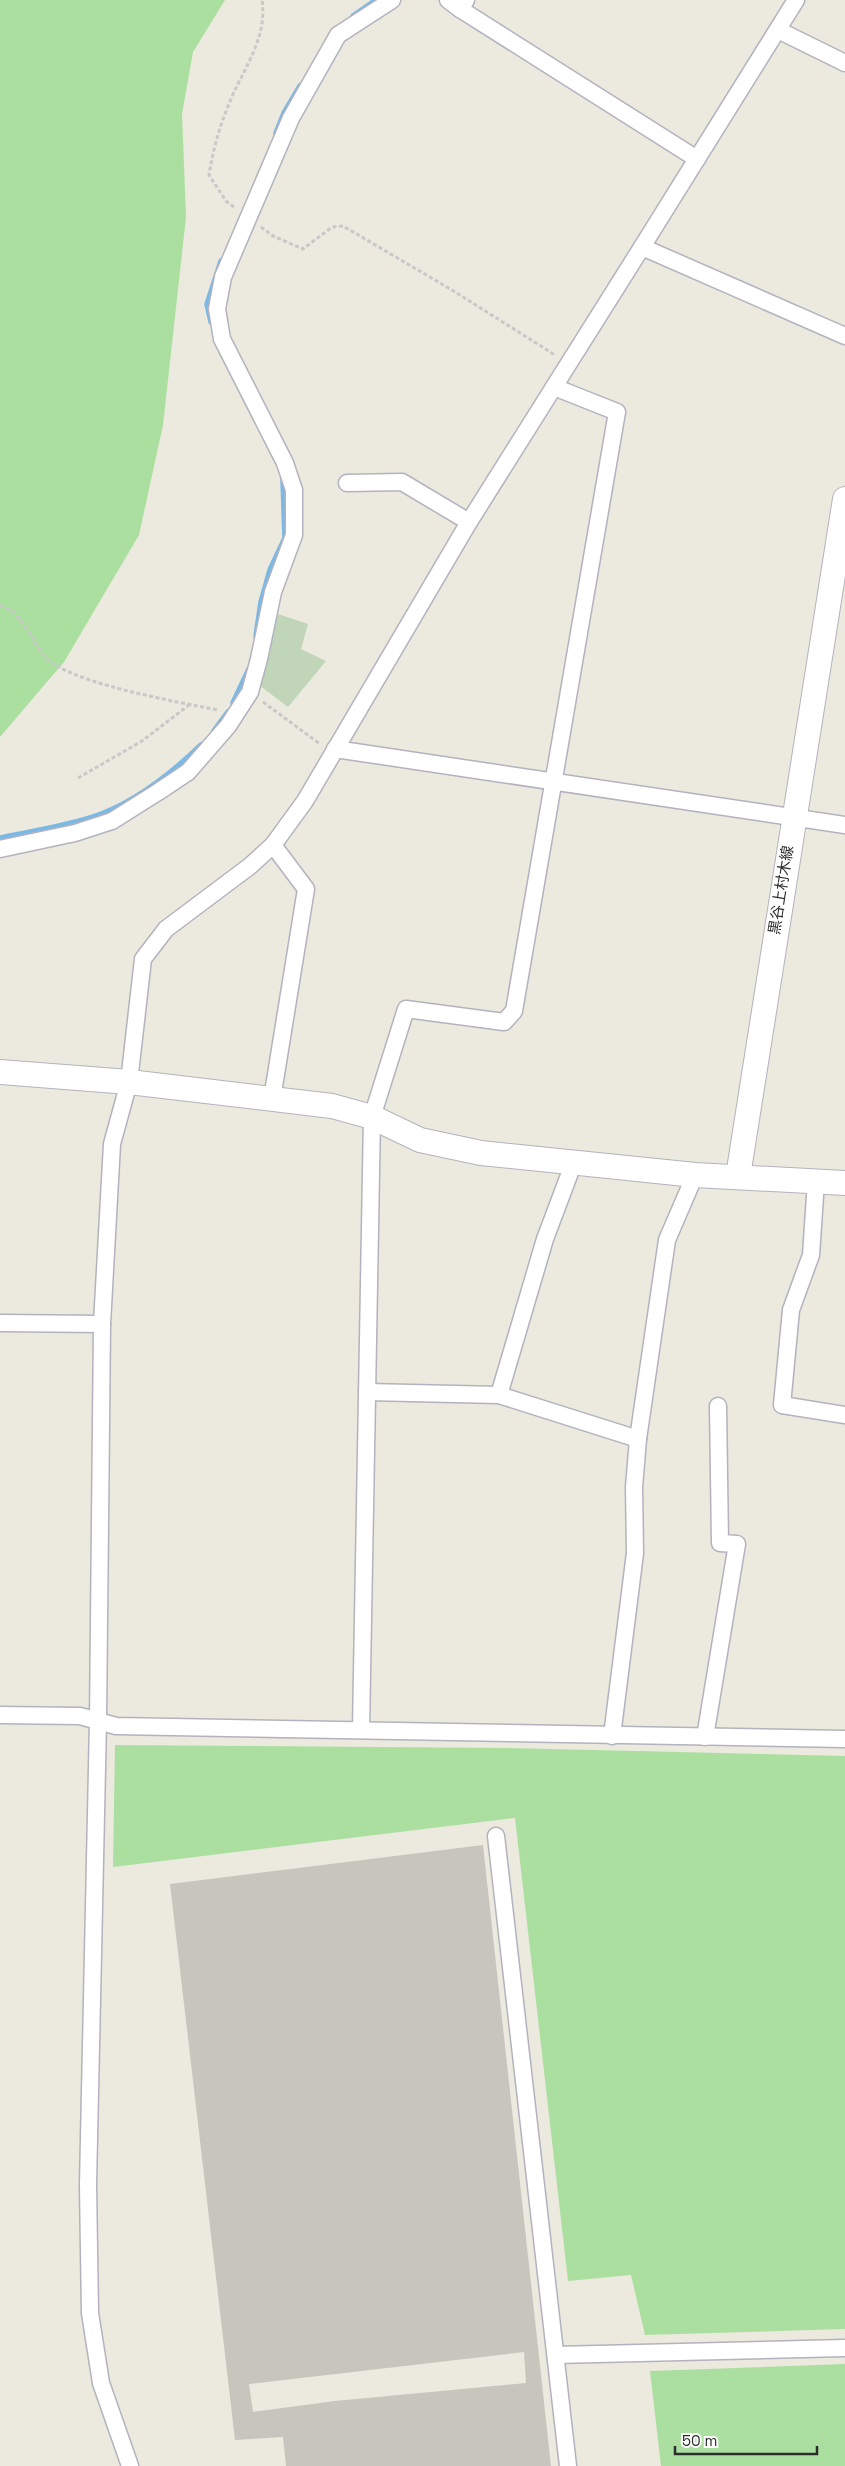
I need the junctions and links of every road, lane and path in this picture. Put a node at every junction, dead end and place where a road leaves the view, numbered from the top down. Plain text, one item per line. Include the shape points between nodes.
1 (262, 0) edge
2 (392, 0) edge
3 (796, 0) edge
4 (458, 3) edge
5 (778, 30) junction
6 (845, 63) edge
7 (697, 159) junction
8 (242, 212) dead end
9 (257, 224) dead end
10 (642, 247) junction
11 (845, 336) edge
12 (569, 363) junction
13 (554, 387) junction
14 (346, 483) dead end
15 (845, 499) edge
16 (470, 522) junction
17 (0, 606) edge
18 (250, 692) junction
19 (190, 704) junction
20 (237, 713) junction
21 (335, 749) junction
22 (78, 778) dead end
23 (555, 782) junction
24 (793, 817) junction
25 (845, 825) edge
26 (273, 845) junction
27 (0, 849) edge
28 (0, 1072) edge
29 (130, 1082) junction
30 (272, 1099) junction
31 (372, 1118) junction
32 (574, 1162) junction
33 (695, 1174) junction
34 (738, 1176) junction
35 (816, 1181) junction
36 (845, 1183) edge
37 (0, 1323) edge
38 (102, 1324) junction
39 (367, 1392) junction
40 (499, 1395) junction
41 (718, 1406) dead end
42 (845, 1416) edge
43 (638, 1439) junction
44 (0, 1715) edge
45 (98, 1721) junction
46 (361, 1730) junction
47 (612, 1736) junction
48 (705, 1737) junction
49 (845, 1739) edge
50 (496, 1836) dead end
51 (845, 2348) edge
52 (556, 2355) junction
53 (130, 2466) edge
54 (568, 2466) edge

1 - 8 path via 265,16 254,54 215,141 209,175 226,201
2 - 18 street via 338,35 291,118 224,277 217,309 222,339 285,463 294,490 294,535 272,592
3 - 5 street
4 - 7 street
5 - 6 street
5 - 7 street
7 - 10 street
9 - 12 path via 273,236 303,249 332,227 343,226
10 - 11 street
10 - 12 street
12 - 13 street
13 - 16 street
13 - 23 street via 616,412
14 - 16 street via 402,482
15 - 24 main road, 黒谷上村木線
16 - 21 street
17 - 19 path via 21,621 52,663 96,682
18 - 20 street
18 - 21 path via 316,743
19 - 20 path
19 - 22 path via 142,741
20 - 27 street via 188,772 112,821 75,833
21 - 23 street
21 - 26 street via 305,801
23 - 24 street
23 - 31 street via 514,1011 504,1022 406,1009
24 - 25 street
24 - 34 main road, 黒谷上村木線
26 - 29 street via 166,929 143,959
26 - 30 street via 306,889
28 - 29 main road
29 - 30 main road
29 - 38 street via 112,1144
30 - 31 main road via 332,1106
31 - 32 main road via 420,1140 481,1153
31 - 39 street
32 - 33 main road
32 - 40 street via 545,1239
33 - 34 main road
33 - 43 street via 667,1240
34 - 35 main road
35 - 36 main road
35 - 42 street via 811,1255 791,1310 782,1405
37 - 38 street
38 - 45 street
39 - 40 street
39 - 46 street
40 - 43 street
41 - 48 street via 720,1543 738,1544
43 - 47 street via 634,1487 635,1552
44 - 45 street via 80,1716
45 - 46 street via 116,1726
45 - 53 street via 88,2185 90,2313 101,2383
46 - 47 street
47 - 48 street
48 - 49 street
50 - 52 street
51 - 52 street
52 - 54 street

